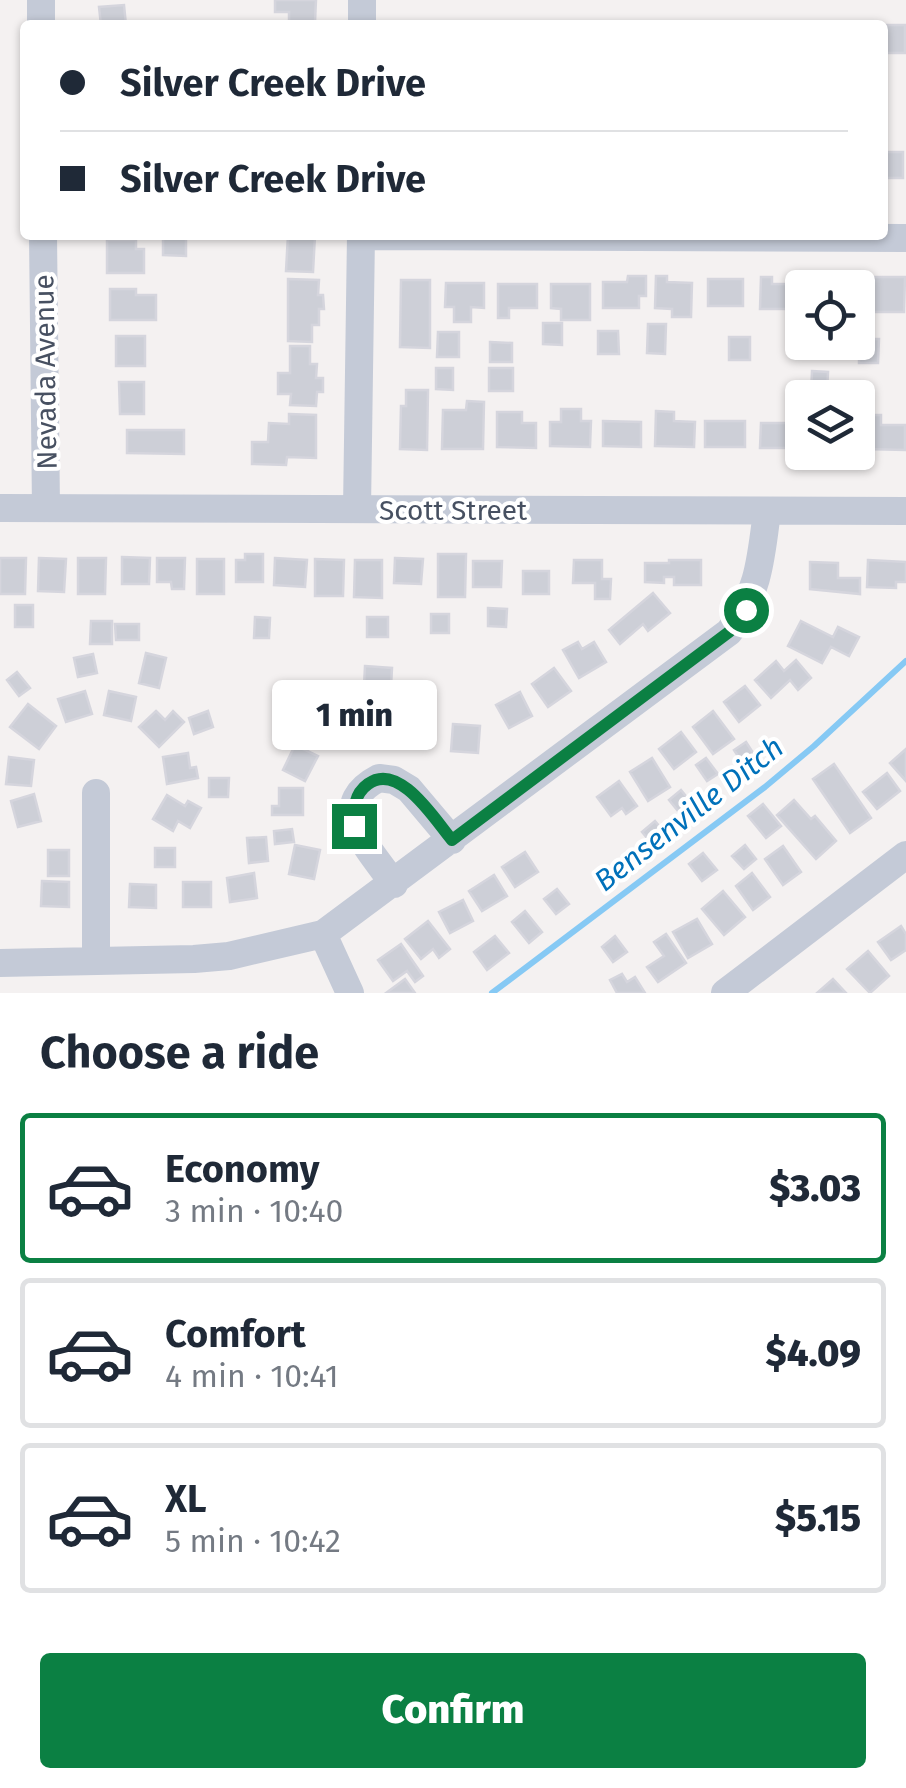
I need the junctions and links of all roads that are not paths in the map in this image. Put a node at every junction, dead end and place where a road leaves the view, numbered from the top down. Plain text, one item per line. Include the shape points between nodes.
1 (43, 240) edge
2 (361, 240) edge
3 (0, 508) edge
4 (46, 508) junction
5 (357, 510) junction
6 (767, 511) junction
7 (906, 511) edge
8 (96, 792) dead end
9 (452, 840) junction
10 (905, 858) edge
11 (394, 884) junction
12 (322, 934) junction
13 (96, 960) junction
14 (0, 963) edge
15 (350, 993) edge
16 (725, 993) edge

1 - 4 street, Nevada Avenue
2 - 5 street
3 - 4 street, Scott Street
4 - 5 street, Scott Street
5 - 6 street, Scott Street
6 - 7 street, Scott Street
6 - 9 street via 756,587 729,632
8 - 13 street
9 - 11 street
9 - 11 street via 403,784 379,778 366,785 353,809 354,826
10 - 16 street
11 - 12 street
12 - 13 street via 229,956
12 - 15 street
13 - 14 street

